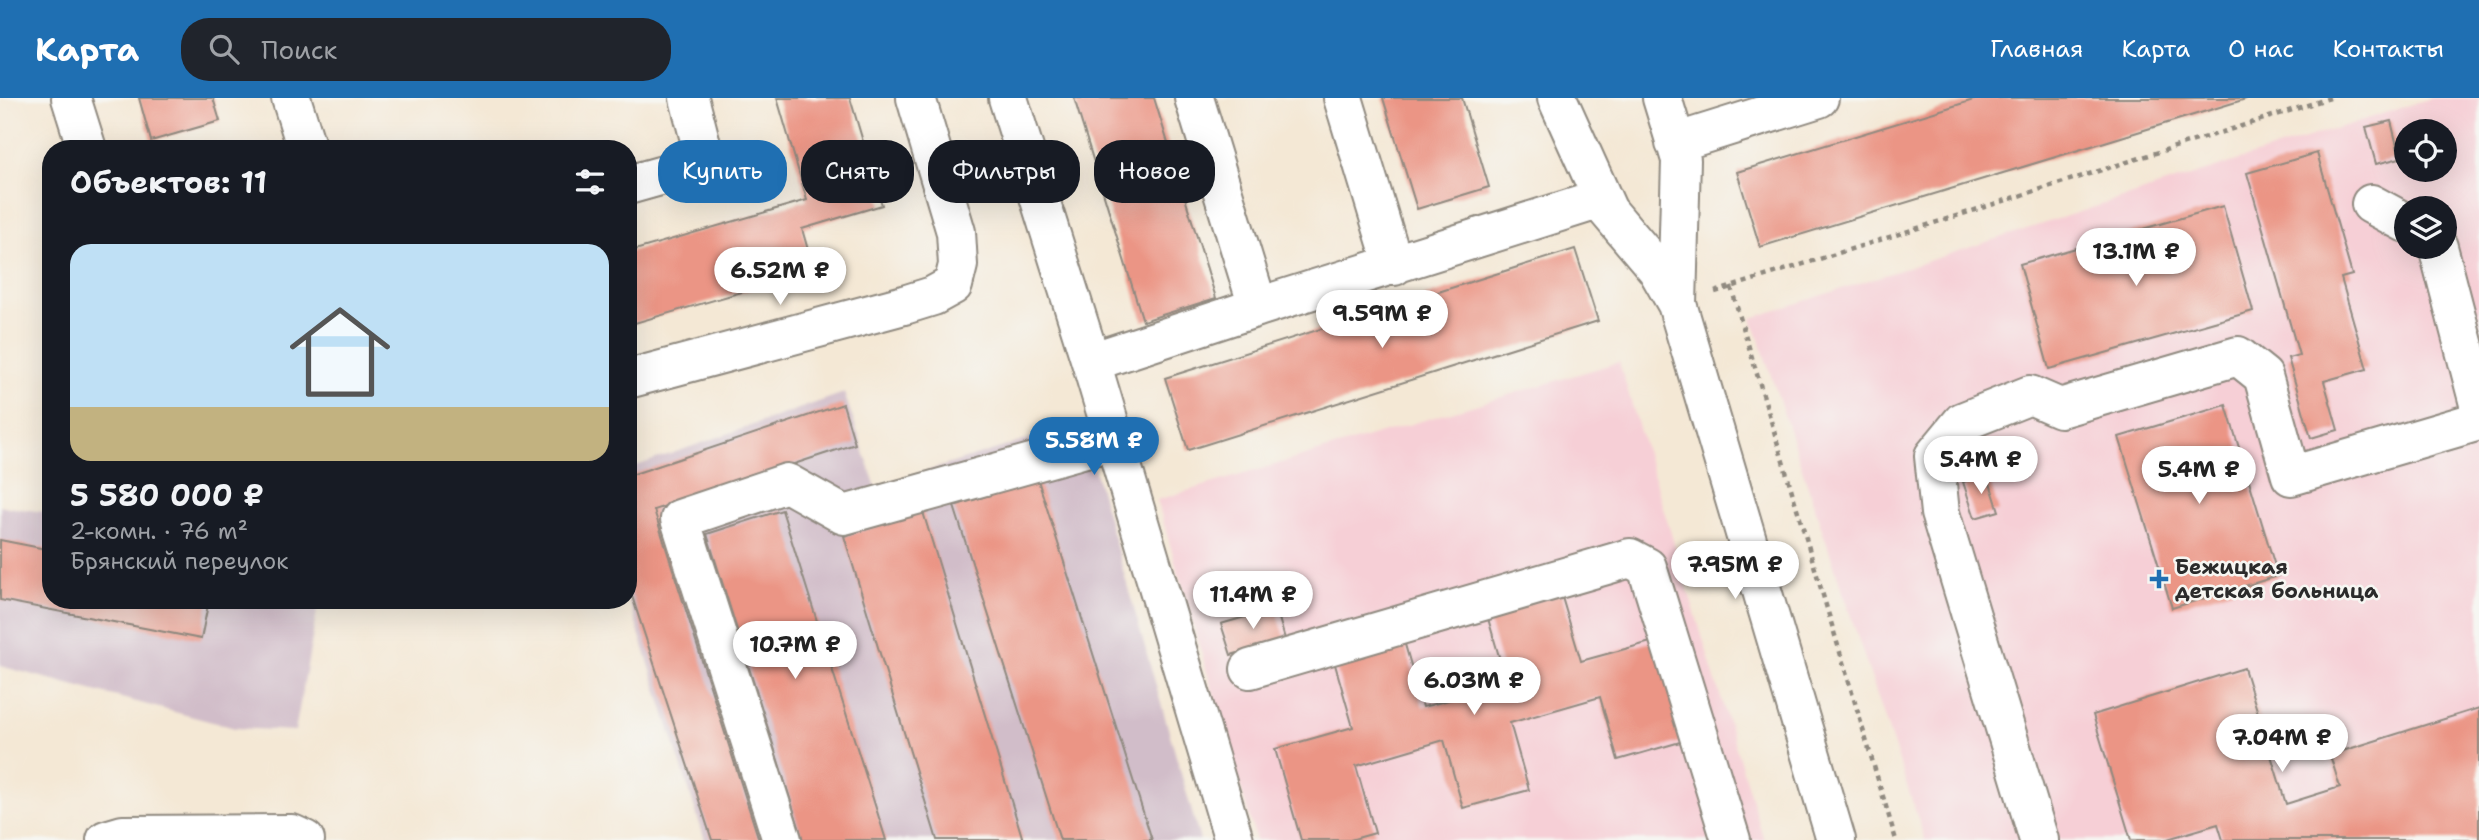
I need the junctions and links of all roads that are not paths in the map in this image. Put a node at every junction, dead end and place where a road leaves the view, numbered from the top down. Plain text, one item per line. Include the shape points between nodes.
1 (71, 98) edge
2 (291, 98) edge
3 (689, 98) edge
4 (916, 98) edge
5 (1008, 98) edge
6 (1194, 98) edge
7 (1343, 98) edge
8 (1557, 98) edge
9 (1662, 98) edge
10 (1819, 98) edge
11 (84, 140) edge
12 (304, 140) edge
13 (1675, 143) junction
14 (637, 182) edge
15 (1601, 199) junction
16 (2371, 204) dead end
17 (2394, 216) edge
18 (2441, 259) edge
19 (1394, 266) junction
20 (1677, 304) junction
21 (1258, 307) junction
22 (1091, 362) junction
23 (637, 377) edge
24 (2479, 404) edge
25 (2479, 421) edge
26 (1114, 440) junction
27 (1250, 669) dead end
28 (106, 840) edge
29 (305, 840) edge
30 (782, 840) edge
31 (1234, 840) edge
32 (1731, 840) edge
33 (1836, 840) edge
34 (2039, 840) edge

1 - 11 street
2 - 12 street
3 - 14 street via 706,163
4 - 23 street via 956,232 958,265 953,285 904,305
5 - 22 street
6 - 21 street
7 - 19 street
8 - 15 street
9 - 13 street
10 - 13 street
13 - 20 street via 1681,160
15 - 19 street
15 - 20 street via 1657,269
16 - 17 street
18 - 24 street
19 - 21 street
20 - 33 street
21 - 22 street
22 - 26 street
25 - 34 street via 2291,475 2263,376 2238,356 2060,408 2030,395 1962,422 1934,456 1940,513
26 - 30 street via 844,515 787,483 680,519
26 - 31 street
27 - 32 street via 1630,558 1647,567
28 - 29 street via 123,835 292,834

